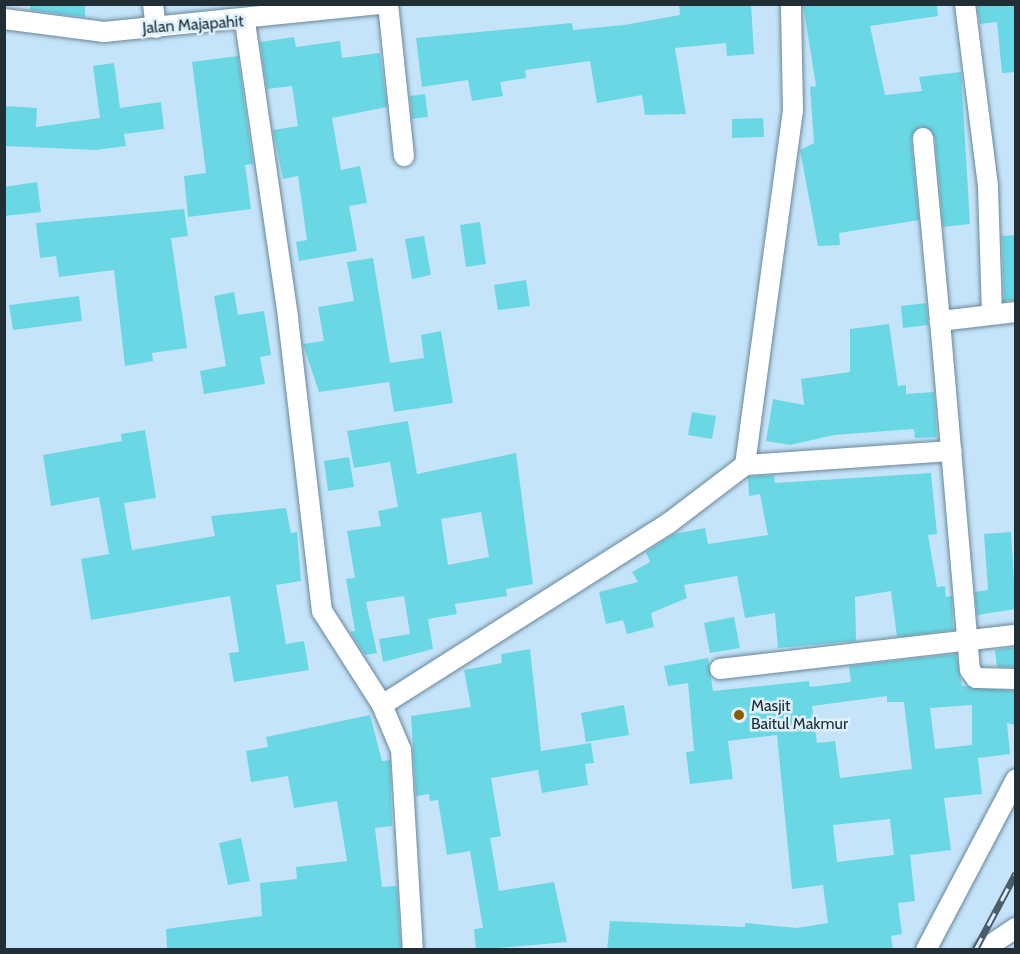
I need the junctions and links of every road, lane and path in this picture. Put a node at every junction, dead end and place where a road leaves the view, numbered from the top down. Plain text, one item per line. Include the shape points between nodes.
1 (153, 4) edge
2 (382, 4) edge
3 (388, 4) edge
4 (791, 4) edge
5 (965, 4) edge
6 (4, 19) edge
7 (245, 22) junction
8 (156, 28) junction
9 (923, 138) dead end
10 (404, 156) dead end
11 (1016, 312) edge
12 (992, 314) junction
13 (940, 321) junction
14 (952, 451) junction
15 (745, 465) junction
16 (1016, 635) edge
17 (964, 640) junction
18 (720, 669) dead end
19 (1016, 679) edge
20 (376, 696) junction
21 (1016, 779) edge
22 (1016, 928) edge
23 (995, 946) edge
24 (412, 950) edge
25 (926, 950) edge

1 - 8 street
2 - 7 street, Jalan Majapahit
3 - 10 street
4 - 15 street via 793,111
5 - 12 street via 988,187
6 - 8 street, Jalan Majapahit via 51,29
7 - 8 street, Jalan Majapahit
7 - 20 street via 288,318 322,611
9 - 13 street
11 - 12 street
12 - 13 street
13 - 14 street
14 - 15 street
14 - 17 street
15 - 20 street via 660,530
16 - 17 street
17 - 18 street
17 - 19 street via 976,678
20 - 24 street via 403,762
21 - 25 street
22 - 23 street

